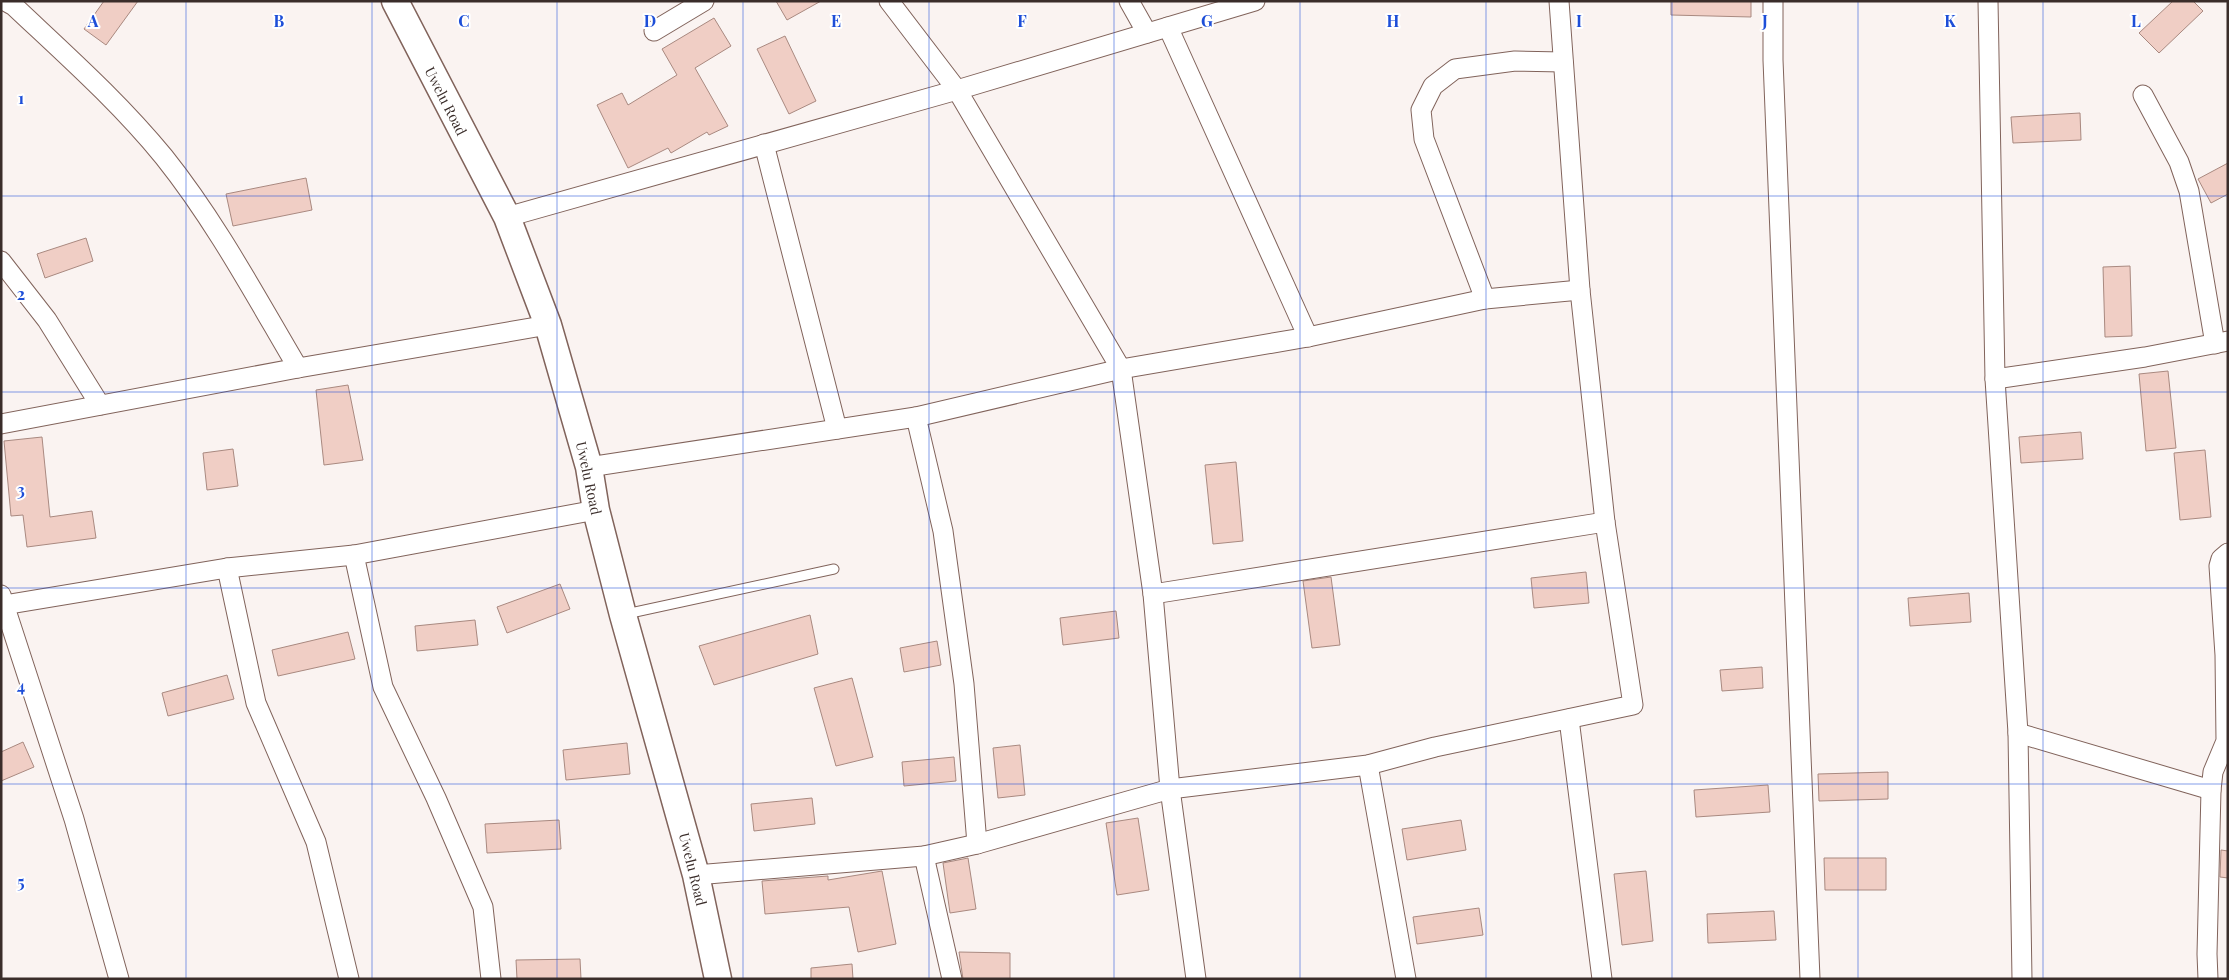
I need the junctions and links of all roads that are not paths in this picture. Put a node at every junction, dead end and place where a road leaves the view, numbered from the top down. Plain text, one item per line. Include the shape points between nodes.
1 (5, 1) edge
2 (394, 1) edge
3 (704, 1) edge
4 (890, 1) edge
5 (1129, 1) edge
6 (1255, 1) edge
7 (1559, 1) edge
8 (1773, 1) edge
9 (1988, 1) edge
10 (1168, 27) junction
11 (654, 31) dead end
12 (1147, 33) junction
13 (1563, 62) junction
14 (957, 90) junction
15 (2143, 95) dead end
16 (764, 144) junction
17 (507, 217) junction
18 (1, 261) edge
19 (1580, 290) junction
20 (1485, 299) junction
21 (548, 325) junction
22 (1308, 337) junction
23 (2221, 342) edge
24 (298, 368) junction
25 (1120, 369) junction
26 (1995, 379) junction
27 (100, 405) junction
28 (916, 417) junction
29 (1, 424) edge
30 (837, 429) junction
31 (589, 468) junction
32 (596, 510) junction
33 (1605, 522) junction
34 (2228, 553) edge
35 (354, 555) junction
36 (227, 568) junction
37 (834, 570) dead end
38 (1153, 594) junction
39 (2, 600) edge
40 (624, 615) junction
41 (1569, 719) junction
42 (2018, 733) junction
43 (1368, 765) junction
44 (1170, 788) junction
45 (2211, 790) junction
46 (977, 844) junction
47 (924, 856) junction
48 (696, 875) junction
49 (119, 979) edge
50 (349, 979) edge
51 (491, 979) edge
52 (718, 979) edge
53 (952, 979) edge
54 (1196, 979) edge
55 (1406, 979) edge
56 (1602, 979) edge
57 (1810, 979) edge
58 (2022, 979) edge
59 (2208, 979) edge

1 - 24 street via 111,97 164,158 218,234
2 - 17 street, Uwelu Road
3 - 11 street
4 - 14 street
5 - 12 street
6 - 10 street
7 - 13 street
8 - 57 street
9 - 26 street
10 - 12 street
10 - 22 street
12 - 14 street
13 - 19 street
13 - 20 street via 1515,61 1455,68 1433,86 1421,110 1427,146
14 - 16 street
14 - 25 street
15 - 23 street via 2178,162 2189,191
16 - 17 street
16 - 30 street
17 - 21 street, Uwelu Road
18 - 27 street via 47,320
19 - 20 street
19 - 33 street
20 - 22 street
21 - 24 street
21 - 31 street, Uwelu Road
22 - 25 street
23 - 26 street via 2145,357
24 - 27 street
25 - 28 street
25 - 38 street
26 - 42 street
27 - 29 street
28 - 30 street
28 - 46 street via 945,551 964,684
30 - 31 street
31 - 32 street, Uwelu Road
32 - 35 street
32 - 40 street, Uwelu Road
33 - 38 street
33 - 41 street via 1633,706
34 - 45 street via 2219,566 2226,741 2213,772
35 - 36 street
35 - 51 street via 383,687 436,798 483,908
36 - 39 street
36 - 50 street via 256,703 316,842
37 - 40 lane
38 - 44 street
39 - 49 street via 74,819
40 - 48 street, Uwelu Road
41 - 43 street
41 - 56 street
42 - 45 street
42 - 58 street
43 - 44 street
43 - 55 street
44 - 46 street
44 - 54 street
45 - 59 street
46 - 47 street
47 - 48 street
47 - 53 street
48 - 52 street, Uwelu Road

